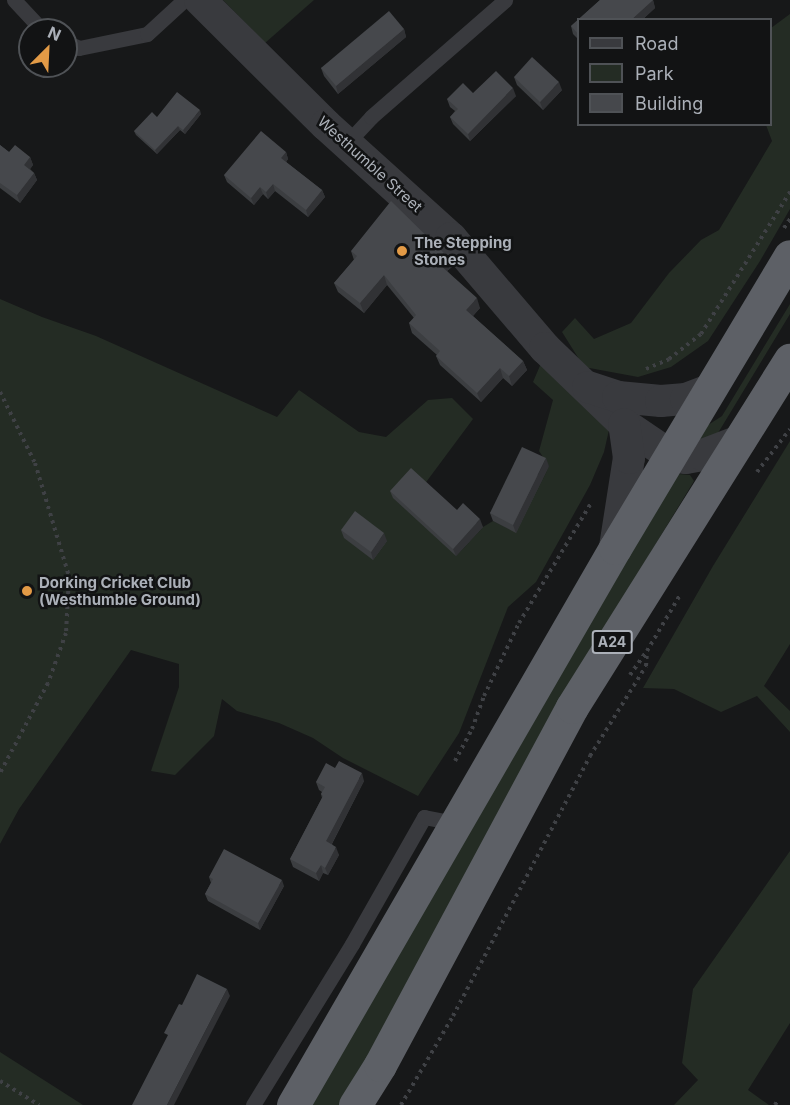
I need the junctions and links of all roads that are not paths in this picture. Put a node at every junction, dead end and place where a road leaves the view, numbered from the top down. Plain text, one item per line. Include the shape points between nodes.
1 (14, 0) edge
2 (184, 0) edge
3 (200, 0) edge
4 (505, 0) edge
5 (31, 18) edge
6 (78, 48) edge
7 (347, 143) junction
8 (790, 256) edge
9 (790, 360) edge
10 (584, 385) junction
11 (710, 390) junction
12 (624, 424) junction
13 (740, 441) junction
14 (671, 456) junction
15 (615, 548) junction
16 (456, 823) junction
17 (253, 1105) edge
18 (293, 1105) edge
19 (355, 1105) edge

1 - 5 lane
2 - 6 lane via 147,34
3 - 7 street, Westhumble Street
4 - 7 lane via 371,117
7 - 10 street, Westhumble Street via 451,238 545,348
8 - 11 highway, A24
9 - 13 highway, A24
10 - 11 street, Westhumble Street via 618,397 661,401 686,399
10 - 12 street, Westhumble Street
11 - 14 highway, A24
12 - 14 street, Westhumble Street
12 - 15 street via 629,458
13 - 14 street via 703,455
13 - 19 highway, A24 via 572,707
14 - 15 highway, A24
15 - 16 highway, A24
16 - 17 lane via 424,817
16 - 18 highway, A24

